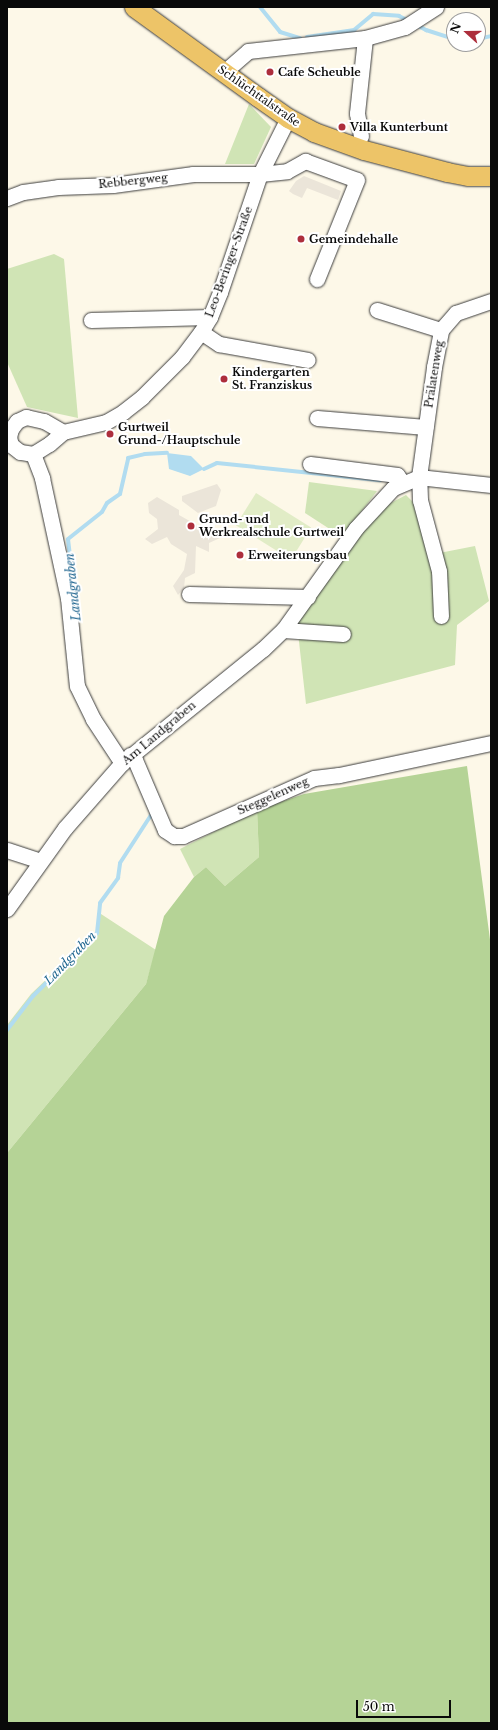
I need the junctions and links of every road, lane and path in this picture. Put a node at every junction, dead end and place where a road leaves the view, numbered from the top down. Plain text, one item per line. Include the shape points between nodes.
1 (134, 7) edge
2 (436, 7) edge
3 (365, 38) junction
4 (224, 72) junction
5 (288, 118) junction
6 (361, 136) dead end
7 (260, 174) junction
8 (491, 176) edge
9 (7, 198) edge
10 (317, 279) dead end
11 (491, 300) edge
12 (377, 310) dead end
13 (210, 317) junction
14 (91, 320) dead end
15 (441, 330) junction
16 (201, 332) junction
17 (308, 360) dead end
18 (317, 418) dead end
19 (426, 427) junction
20 (9, 428) edge
21 (63, 432) junction
22 (33, 454) junction
23 (310, 464) dead end
24 (419, 477) junction
25 (403, 483) junction
26 (491, 485) edge
27 (189, 594) dead end
28 (308, 597) junction
29 (441, 616) dead end
30 (283, 630) junction
31 (343, 634) dead end
32 (491, 743) edge
33 (126, 759) junction
34 (7, 850) edge
35 (40, 862) junction
36 (7, 909) edge

1 - 4 main road, Schlüchttalstraße
2 - 3 street via 405,27
3 - 4 street via 248,50
3 - 6 street via 357,113
4 - 5 main road, Schlüchttalstraße
5 - 7 street, Leo-Beringer-Straße
5 - 8 main road, Schlüchttalstraße via 314,132 364,150 447,172 468,176
7 - 9 street, Rebbergweg via 193,174 113,185 58,187 24,192
7 - 10 street, Rebbergweg via 287,171 305,160 357,180
7 - 13 street, Leo-Beringer-Straße
11 - 15 street, Prälatenweg via 456,313
12 - 15 street
13 - 14 street
13 - 16 street, Leo-Beringer-Straße
15 - 19 street, Prälatenweg
16 - 17 street via 219,344
16 - 21 street, Leo-Beringer-Straße via 162,379 123,412 106,422
18 - 19 street
19 - 24 street, Prälatenweg
20 - 21 street via 26,417 44,421
20 - 22 street via 11,445 20,452
21 - 22 street, Leo-Beringer-Straße
22 - 33 street via 42,478 68,598 77,686 93,719
23 - 25 street via 397,475
24 - 25 street, Am Landgraben
24 - 26 street, Am Landgraben
24 - 29 street via 420,500 439,571
25 - 28 street, Am Landgraben via 393,488 356,528
27 - 28 street
28 - 30 street, Am Landgraben
30 - 31 street
30 - 33 street, Am Landgraben
32 - 33 street, Steggelenweg via 314,778 183,836 174,836 165,830 135,760
33 - 35 street, Am Landgraben via 65,828
34 - 35 street
35 - 36 street, Am Landgraben

